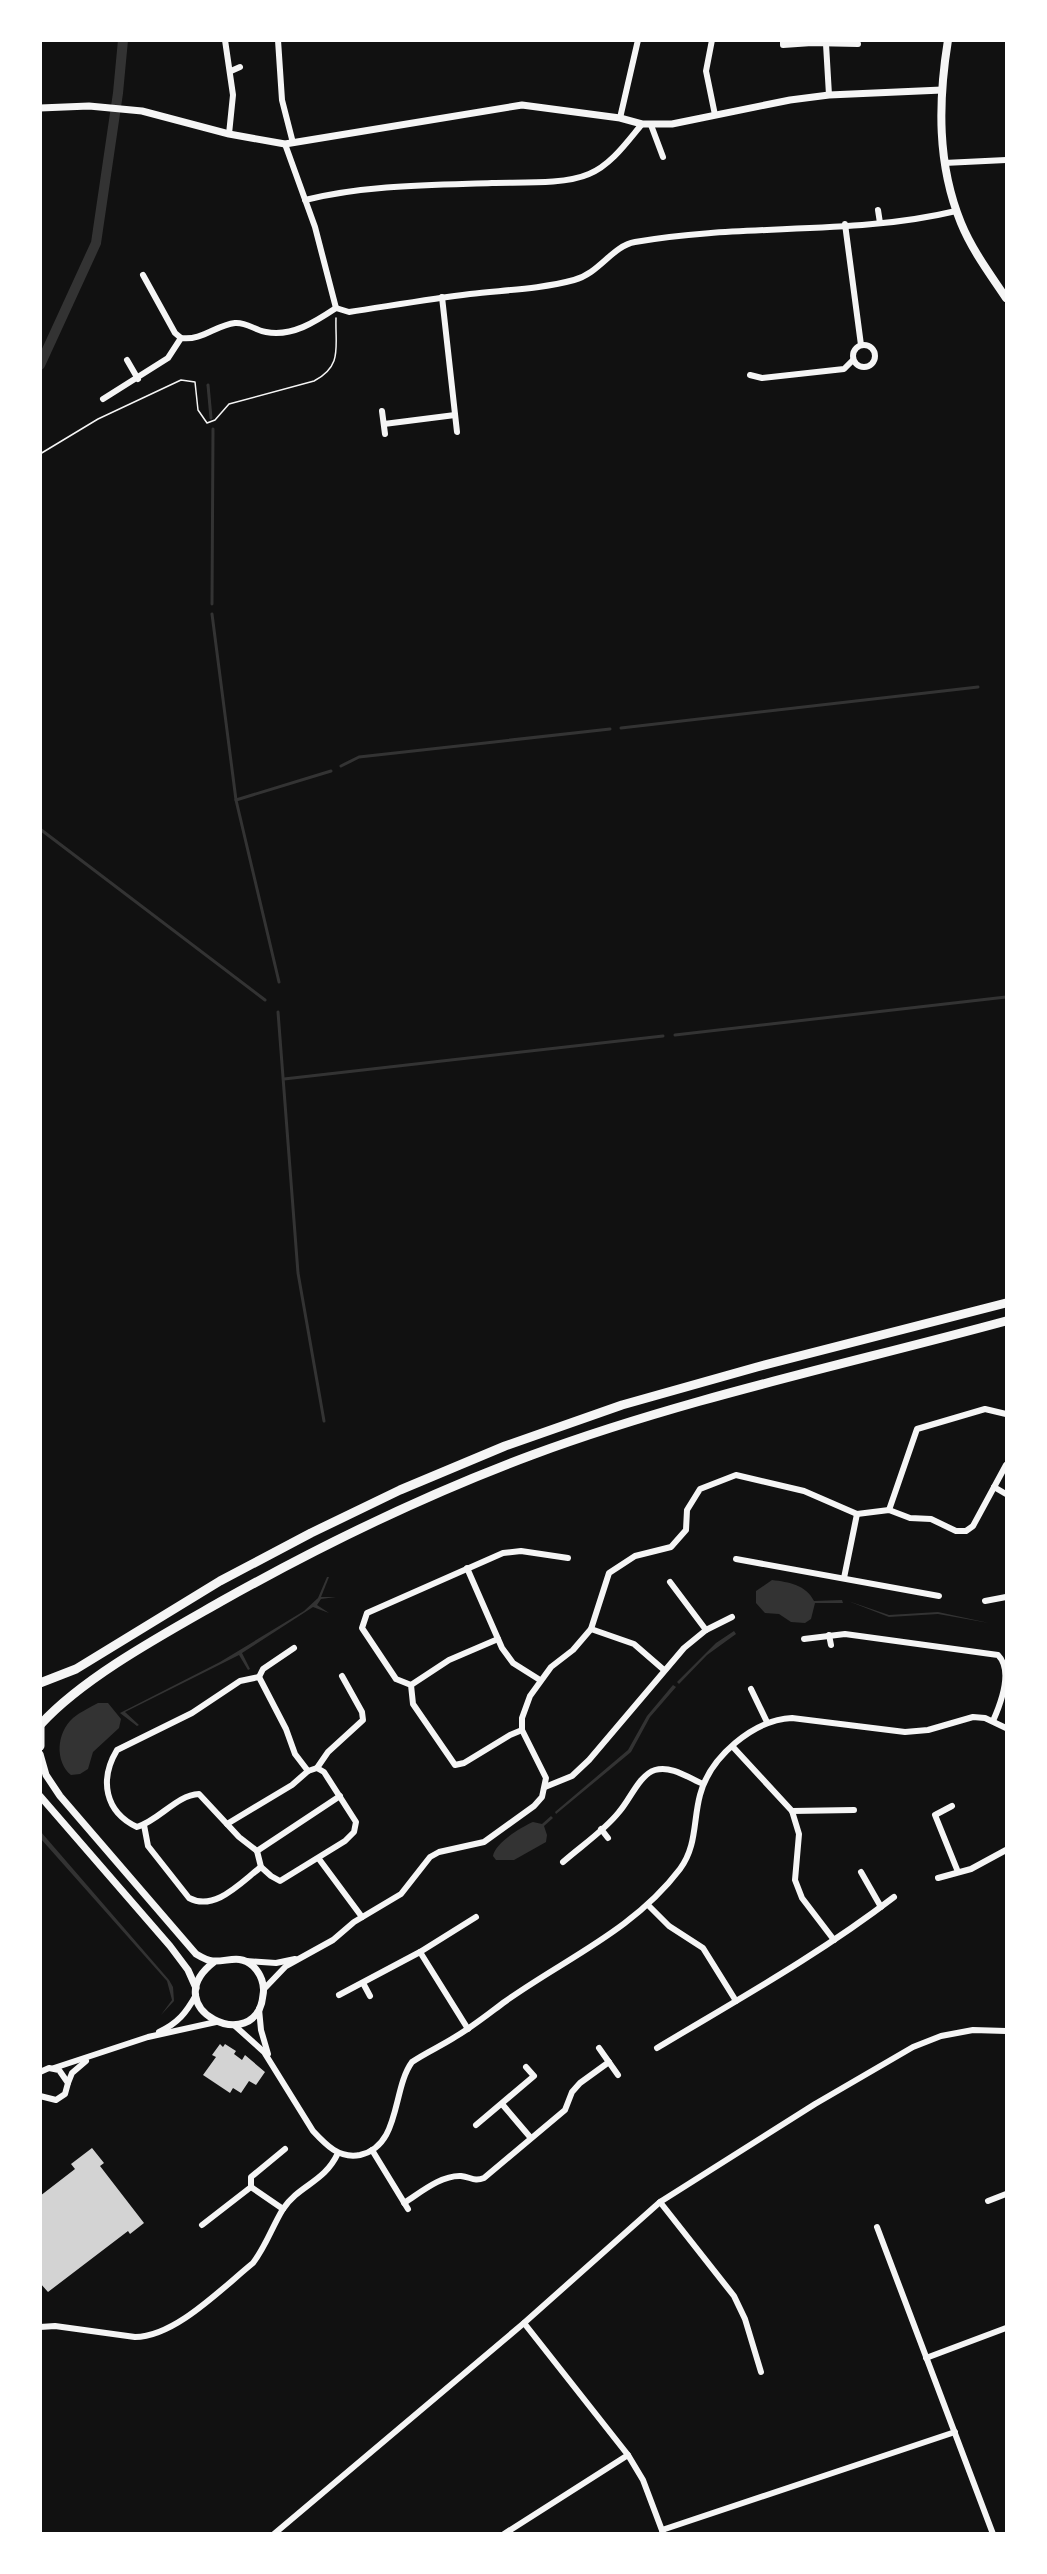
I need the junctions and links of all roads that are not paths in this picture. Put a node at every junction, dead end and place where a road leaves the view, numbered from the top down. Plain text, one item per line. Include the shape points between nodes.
1 (225, 40) edge
2 (278, 40) edge
3 (638, 40) edge
4 (712, 40) edge
5 (783, 40) edge
6 (948, 40) edge
7 (826, 44) junction
8 (858, 44) dead end
9 (240, 67) dead end
10 (231, 71) junction
11 (942, 90) junction
12 (829, 95) junction
13 (40, 108) edge
14 (715, 115) junction
15 (620, 118) junction
16 (642, 124) junction
17 (651, 125) junction
18 (229, 134) junction
19 (289, 143) junction
20 (663, 156) dead end
21 (1006, 160) edge
22 (944, 163) junction
23 (304, 200) junction
24 (878, 210) dead end
25 (956, 211) junction
26 (880, 223) junction
27 (845, 224) junction
28 (143, 275) dead end
29 (442, 297) junction
30 (1006, 298) edge
31 (336, 308) junction
32 (181, 338) junction
33 (861, 345) junction
34 (127, 360) dead end
35 (853, 360) junction
36 (750, 375) dead end
37 (138, 380) junction
38 (104, 399) dead end
39 (382, 411) dead end
40 (454, 415) junction
41 (384, 424) junction
42 (457, 432) dead end
43 (385, 434) dead end
44 (1006, 1303) edge
45 (1006, 1321) edge
46 (1006, 1414) edge
47 (1006, 1465) edge
48 (994, 1487) junction
49 (1006, 1494) edge
50 (889, 1510) junction
51 (857, 1514) junction
52 (568, 1558) dead end
53 (736, 1559) dead end
54 (467, 1568) junction
55 (844, 1578) junction
56 (670, 1582) dead end
57 (939, 1596) dead end
58 (1006, 1597) edge
59 (985, 1601) dead end
60 (732, 1617) dead end
61 (591, 1629) junction
62 (706, 1630) junction
63 (829, 1635) junction
64 (498, 1639) junction
65 (804, 1639) dead end
66 (831, 1645) dead end
67 (294, 1648) dead end
68 (664, 1671) junction
69 (342, 1676) dead end
70 (258, 1677) junction
71 (540, 1680) junction
72 (40, 1683) edge
73 (411, 1685) junction
74 (751, 1689) dead end
75 (993, 1720) junction
76 (767, 1722) junction
77 (41, 1723) edge
78 (1006, 1728) edge
79 (522, 1730) junction
80 (40, 1746) edge
81 (733, 1747) junction
82 (40, 1755) edge
83 (317, 1767) junction
84 (308, 1771) junction
85 (703, 1784) junction
86 (545, 1787) junction
87 (40, 1796) edge
88 (340, 1796) junction
89 (952, 1806) dead end
90 (854, 1810) dead end
91 (792, 1811) junction
92 (227, 1824) junction
93 (144, 1825) junction
94 (600, 1829) junction
95 (608, 1838) dead end
96 (1006, 1850) edge
97 (257, 1851) junction
98 (319, 1859) junction
99 (563, 1862) dead end
100 (261, 1866) junction
101 (861, 1872) dead end
102 (958, 1872) junction
103 (938, 1878) dead end
104 (894, 1897) dead end
105 (648, 1905) junction
106 (881, 1907) junction
107 (362, 1917) junction
108 (476, 1917) dead end
109 (458, 1929) junction
110 (463, 1936) dead end
111 (834, 1940) junction
112 (420, 1952) junction
113 (301, 1957) junction
114 (246, 1961) junction
115 (214, 1962) junction
116 (363, 1983) junction
117 (264, 1989) junction
118 (196, 1991) junction
119 (339, 1995) dead end
120 (370, 1996) dead end
121 (736, 2001) junction
122 (259, 2009) junction
123 (216, 2022) junction
124 (234, 2025) junction
125 (468, 2029) junction
126 (1006, 2031) edge
127 (148, 2037) junction
128 (599, 2048) dead end
129 (657, 2048) dead end
130 (94, 2056) junction
131 (609, 2062) junction
132 (272, 2063) junction
133 (526, 2067) dead end
134 (54, 2068) junction
135 (40, 2072) edge
136 (618, 2075) dead end
137 (68, 2083) junction
138 (40, 2096) edge
139 (50, 2100) junction
140 (40, 2104) edge
141 (502, 2104) junction
142 (476, 2125) dead end
143 (530, 2137) junction
144 (285, 2149) dead end
145 (372, 2150) junction
146 (338, 2153) junction
147 (250, 2187) junction
148 (1006, 2194) edge
149 (988, 2201) dead end
150 (660, 2202) junction
151 (283, 2209) junction
152 (202, 2225) dead end
153 (877, 2227) dead end
154 (524, 2323) junction
155 (40, 2327) edge
156 (1006, 2328) edge
157 (926, 2358) junction
158 (761, 2372) dead end
159 (956, 2432) junction
160 (628, 2455) junction
161 (663, 2532) edge
162 (274, 2534) edge
163 (504, 2534) edge
164 (993, 2534) edge

1 - 10 street
2 - 19 street
3 - 15 street
4 - 14 street via 706,71
5 - 7 street via 783,45
6 - 11 main road
7 - 8 street
7 - 12 street
9 - 10 street
10 - 18 street
11 - 12 street
11 - 22 main road
12 - 14 street
13 - 18 street via 100,106 142,111
14 - 17 street
15 - 16 street
15 - 19 street via 522,105
16 - 17 street
16 - 23 street via 616,155 601,167 576,177 415,186
17 - 20 street
18 - 19 street
19 - 23 street
21 - 22 street
22 - 25 main road
23 - 31 street
24 - 26 street
25 - 26 street via 915,221
25 - 30 main road via 975,251
26 - 27 street
27 - 29 street via 631,242 584,277
27 - 33 street
28 - 32 street
29 - 31 street via 349,312
29 - 40 street
31 - 32 street via 298,329 279,334 263,332 246,323 232,323 204,336
32 - 37 street via 168,358
33 - 35 street via 854,349
33 - 35 street via 874,350 874,361 865,367 857,366
34 - 37 street
35 - 36 street via 844,369 762,378
37 - 38 street
39 - 41 street
40 - 41 street
40 - 42 street
41 - 43 street
44 - 72 main road via 633,1402 505,1446 311,1533 220,1581 76,1669
45 - 77 main road via 668,1412 534,1454 459,1483 265,1577 185,1622 68,1698
46 - 50 street via 985,1409 917,1429
47 - 48 street
48 - 49 street
48 - 50 street via 973,1526 966,1531
50 - 51 street
51 - 55 street
51 - 61 street via 804,1491 736,1475 700,1489 687,1510 686,1530 671,1546 634,1556 609,1573
52 - 54 street via 521,1551 503,1553
53 - 55 street
54 - 64 street
54 - 73 street via 367,1613 362,1620 362,1628 396,1679
55 - 57 street
56 - 62 street
58 - 59 street
60 - 62 street
61 - 68 street via 634,1644
61 - 71 street
62 - 68 street
63 - 65 street
63 - 66 street
63 - 75 street via 868,1636 998,1655 1005,1690
64 - 71 street via 513,1663
64 - 73 street via 449,1660
67 - 70 street via 263,1669
68 - 86 street via 590,1760 566,1779
69 - 83 street via 363,1720
70 - 84 street via 295,1754
70 - 93 street via 240,1681 192,1713 117,1750 105,1790 108,1799 130,1824
71 - 79 street via 525,1709
73 - 79 street via 413,1704 455,1765
74 - 76 street
75 - 76 street via 973,1718 905,1732 792,1718
75 - 78 street
76 - 81 street
77 - 80 main road
79 - 86 street via 543,1770
81 - 85 street
81 - 91 street
82 - 115 street via 46,1775 60,1797 196,1954
83 - 84 street
83 - 88 street
84 - 92 street
85 - 94 street via 665,1769 654,1770 646,1775 619,1814
85 - 105 street via 687,1858
86 - 107 street via 534,1806 499,1833 484,1842 430,1857 401,1894
87 - 118 street via 170,1946 188,1970
88 - 97 street
88 - 98 street via 356,1822 354,1832
89 - 102 street via 935,1815
90 - 91 street
91 - 111 street via 799,1834 795,1880 802,1898
92 - 93 street via 199,1794 188,1794
92 - 97 street
93 - 100 street via 148,1846 189,1898 198,1903 208,1904 219,1898
94 - 95 street
94 - 99 street
96 - 102 street
97 - 100 street
98 - 100 street via 280,1881
98 - 107 street
101 - 106 street
102 - 103 street
104 - 106 street
105 - 121 street via 669,1926 703,1948
105 - 125 street via 603,1941
106 - 111 street
107 - 113 street via 333,1940
108 - 109 street
109 - 110 street
109 - 112 street
111 - 121 street
112 - 116 street
112 - 125 street
113 - 114 street via 276,1963
113 - 117 street via 279,1972
114 - 115 street via 225,1958
114 - 117 street via 258,1973
115 - 118 street via 199,1977
116 - 119 street
116 - 120 street
117 - 122 street
118 - 123 street via 206,2016
118 - 127 street via 174,2025
121 - 129 street
122 - 124 street via 251,2018
122 - 132 street via 263,2040
123 - 124 street
123 - 127 street
124 - 132 street via 256,2042
125 - 145 street via 412,2062 383,2141
126 - 150 street via 973,2030 940,2036 913,2047
127 - 130 street
128 - 131 street
130 - 134 street
130 - 137 street via 80,2064
131 - 136 street
131 - 143 street via 580,2083 565,2110
132 - 146 street via 313,2131
133 - 141 street via 534,2076
134 - 135 street
134 - 137 street via 64,2073
137 - 139 street via 65,2094
138 - 139 street
139 - 140 street
141 - 142 street
141 - 143 street
143 - 145 street via 484,2178 445,2179 406,2206
144 - 147 street via 251,2177
145 - 146 street via 353,2156
146 - 151 street via 329,2171
147 - 151 street
147 - 152 street
148 - 149 street
150 - 154 street
150 - 158 street via 734,2296
151 - 155 street via 253,2263 161,2332 135,2337
153 - 157 street
154 - 160 street
154 - 162 street
156 - 157 street
157 - 159 street
159 - 161 street
159 - 164 street
160 - 161 street via 643,2480
160 - 163 street

